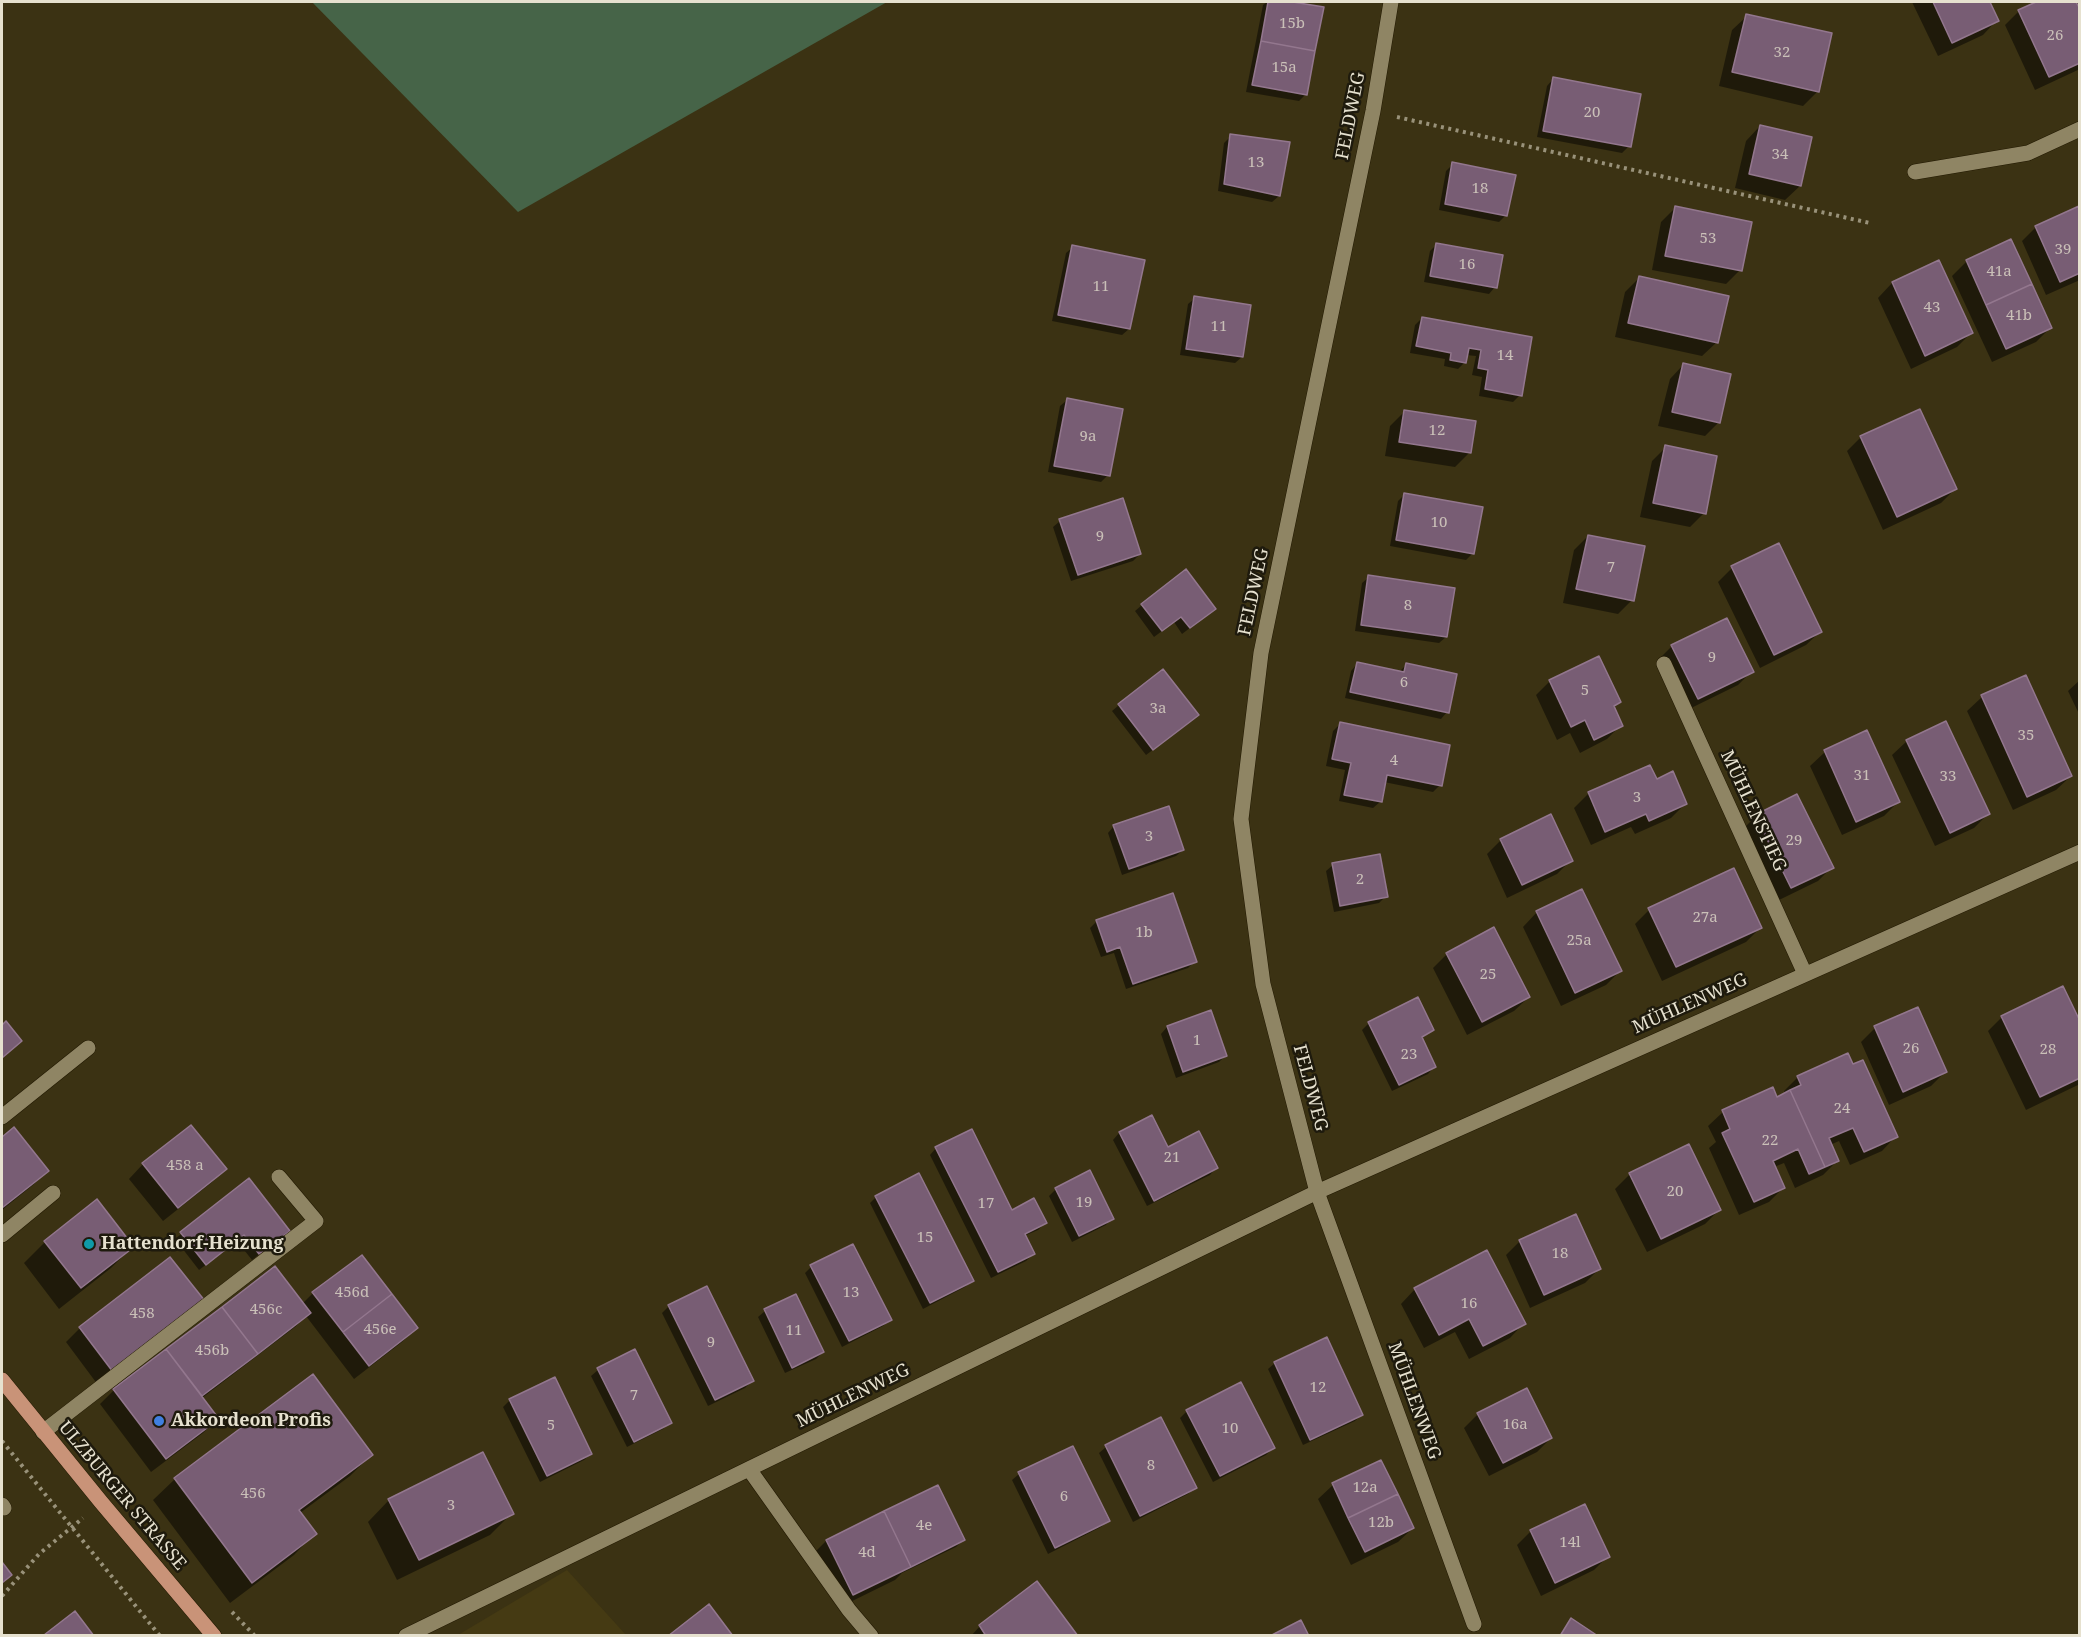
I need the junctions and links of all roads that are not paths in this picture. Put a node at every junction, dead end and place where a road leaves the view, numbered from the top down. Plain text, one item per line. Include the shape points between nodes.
1 (1391, 2) edge
2 (2079, 129) edge
3 (1915, 172) dead end
4 (1664, 664) dead end
5 (2079, 852) edge
6 (1805, 974) junction
7 (88, 1048) dead end
8 (2, 1117) edge
9 (279, 1177) dead end
10 (1317, 1192) junction
11 (53, 1193) dead end
12 (2, 1235) edge
13 (2, 1380) edge
14 (43, 1432) junction
15 (748, 1469) junction
16 (1474, 1624) dead end
17 (214, 1635) edge
18 (406, 1635) edge
19 (871, 1635) edge

1 - 10 street, FELDWEG via 1373,111 1261,653 1241,819 1263,984
2 - 3 street via 2028,153
4 - 6 street, MÜHLENSTIEG
5 - 6 street, MÜHLENWEG
6 - 10 street, MÜHLENWEG
7 - 8 street
9 - 14 street via 316,1221
10 - 15 street, MÜHLENWEG
10 - 16 street, MÜHLENWEG
11 - 12 street
13 - 14 main road, ULZBURGER STRASSE
14 - 17 main road, ULZBURGER STRASSE
15 - 18 street, MÜHLENWEG
15 - 19 street

